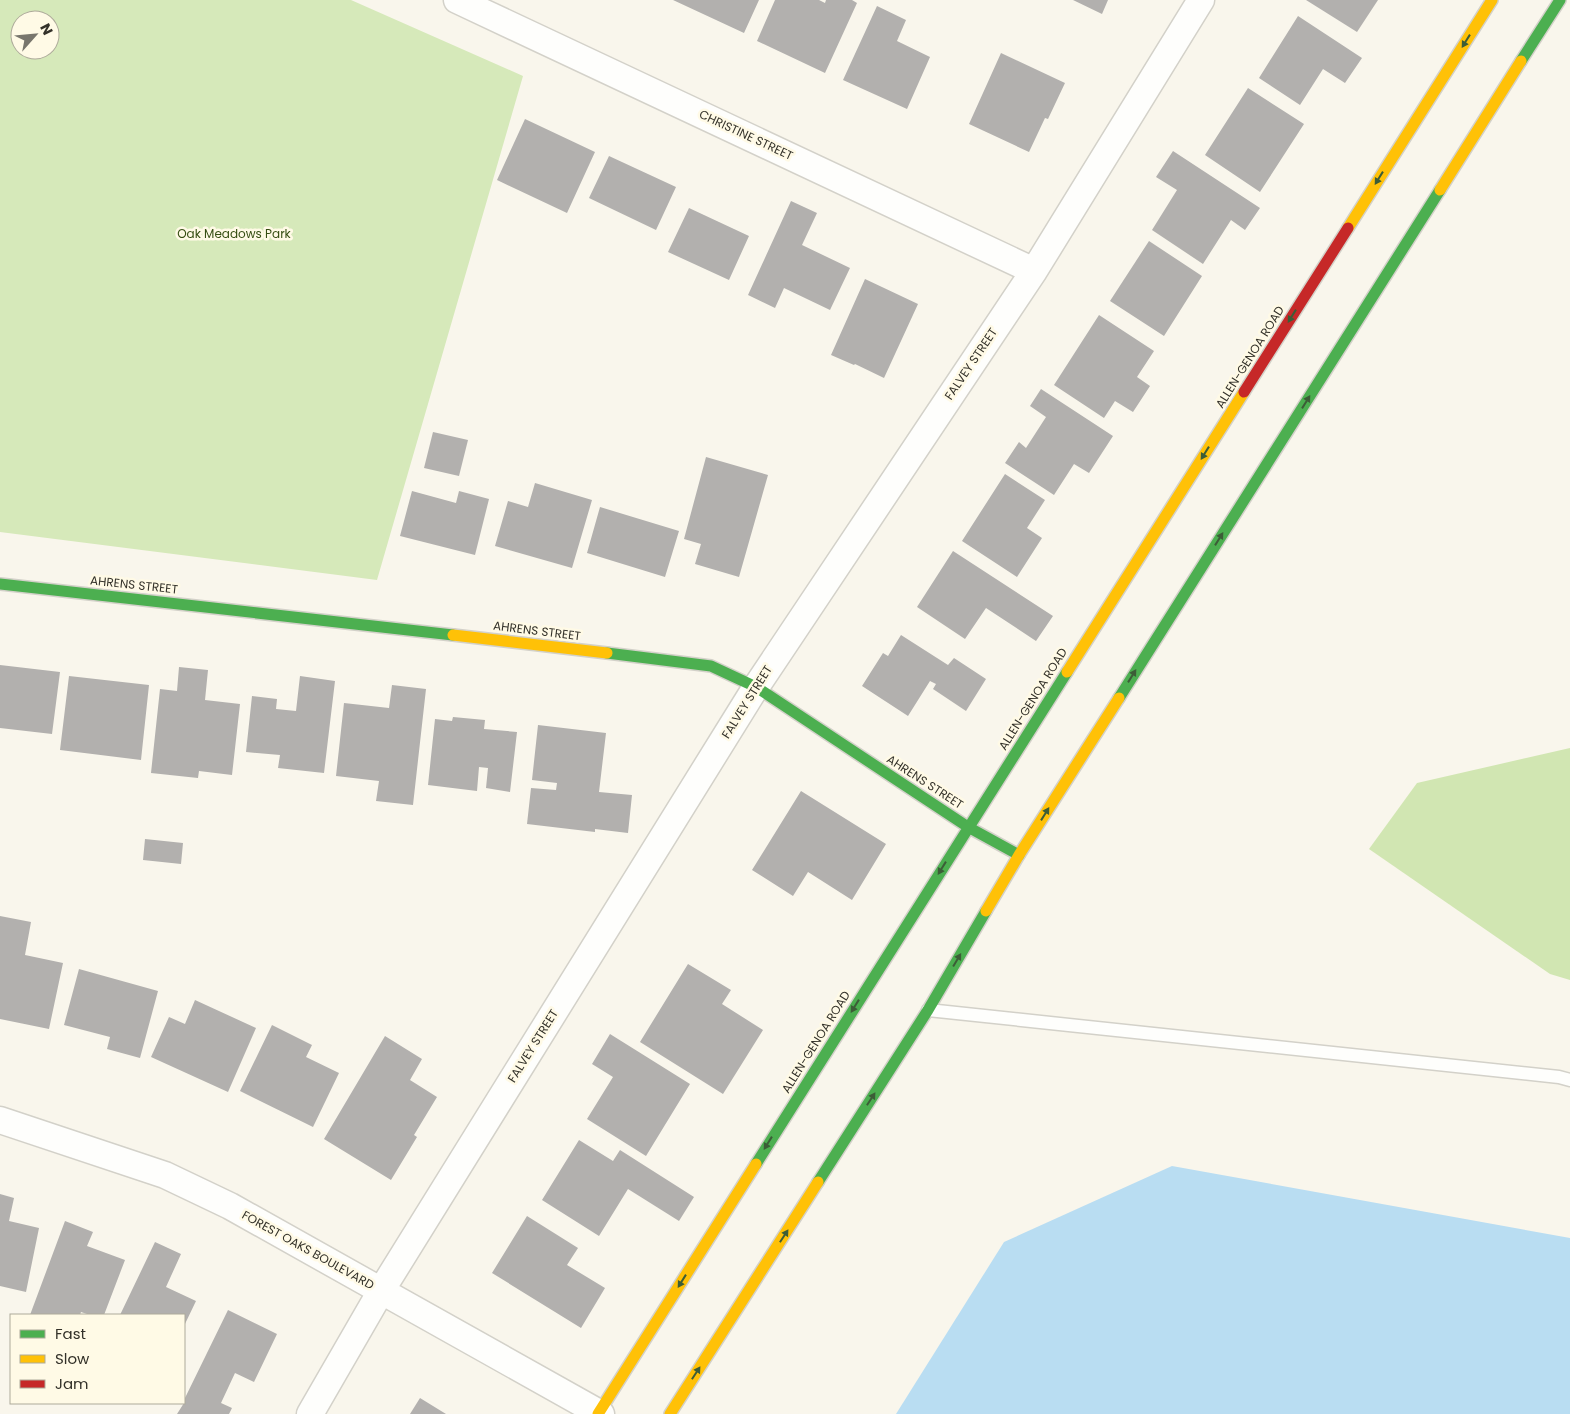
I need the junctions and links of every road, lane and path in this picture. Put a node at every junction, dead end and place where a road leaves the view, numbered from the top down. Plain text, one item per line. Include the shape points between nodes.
1 (457, 0) edge
2 (1201, 0) edge
3 (1492, 0) edge
4 (1560, 0) edge
5 (1034, 271) junction
6 (0, 584) edge
7 (756, 687) junction
8 (968, 827) junction
9 (1019, 855) junction
10 (928, 1010) junction
11 (1570, 1080) edge
12 (0, 1120) edge
13 (381, 1291) junction
14 (310, 1414) edge
15 (599, 1414) edge
16 (670, 1414) edge

1 - 5 street, CHRISTINE STREET
2 - 5 street, FALVEY STREET
3 -> 8 main road, ALLEN-GENOA ROAD
9 -> 4 main road
5 - 7 street, FALVEY STREET
6 - 7 main road, AHRENS STREET via 670,660 711,666
7 - 8 main road, AHRENS STREET
7 - 13 street, FALVEY STREET
8 - 9 main road, AHRENS STREET
8 -> 15 main road, ALLEN-GENOA ROAD
10 -> 9 main road
10 - 11 lane
16 -> 10 main road
12 - 13 street, FOREST OAKS BOULEVARD via 166,1175 230,1206
13 - 14 street, FALVEY STREET
13 - 15 street, FOREST OAKS BOULEVARD

